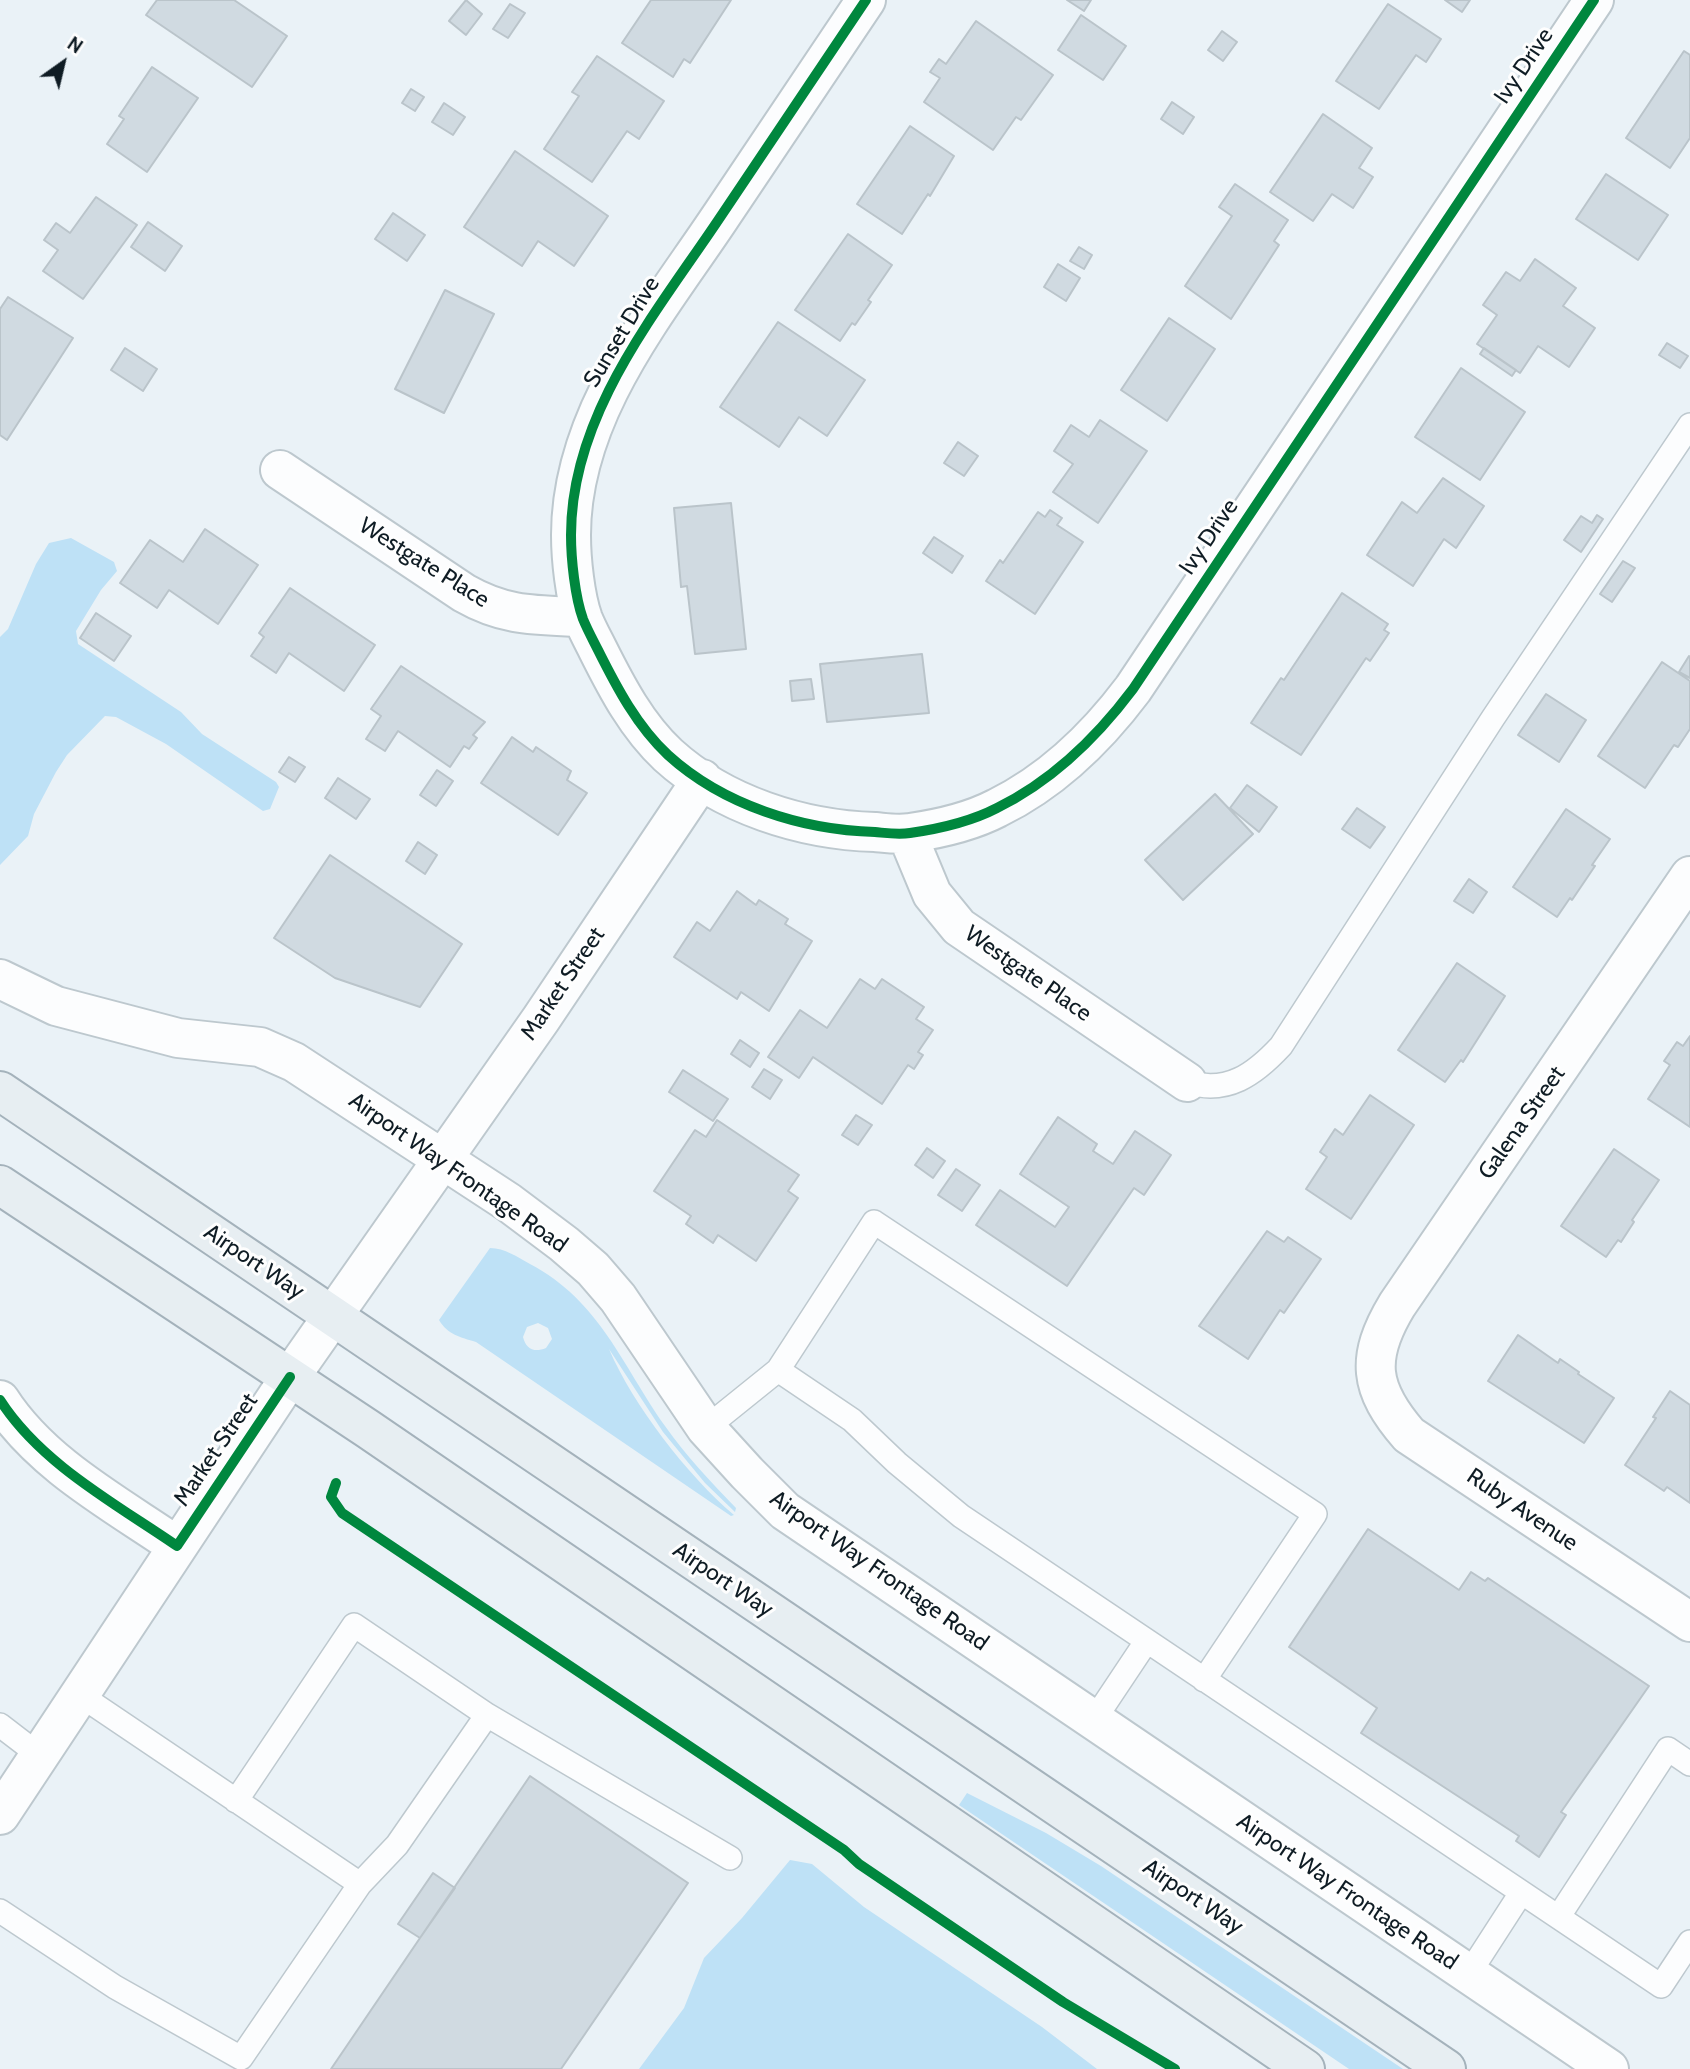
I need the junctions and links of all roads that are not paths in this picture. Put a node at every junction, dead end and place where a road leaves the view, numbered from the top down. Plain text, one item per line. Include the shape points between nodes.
1 (866, 0) edge
2 (1594, 0) edge
3 (1690, 425) edge
4 (280, 470) dead end
5 (582, 617) junction
6 (702, 779) junction
7 (907, 834) junction
8 (1690, 876) edge
9 (0, 979) edge
10 (1187, 1082) joint
11 (0, 1091) edge
12 (443, 1159) junction
13 (0, 1185) edge
14 (332, 1316) junction
15 (779, 1370) junction
16 (290, 1377) junction
17 (1376, 1379) joint
18 (0, 1400) edge
19 (706, 1428) junction
20 (177, 1546) junction
21 (1690, 1622) edge
22 (1146, 1642) junction
23 (1204, 1681) junction
24 (80, 1695) junction
25 (487, 1715) junction
26 (1094, 1720) junction
27 (0, 1725) edge
28 (39, 1755) junction
29 (1690, 1763) edge
30 (236, 1801) junction
31 (0, 1815) edge
32 (730, 1858) dead end
33 (360, 1884) junction
34 (1521, 1893) junction
35 (0, 1910) edge
36 (1559, 1916) junction
37 (1690, 1942) edge
38 (1468, 1975) junction
39 (1305, 2069) edge
40 (1446, 2069) edge
41 (1609, 2069) edge

1 - 5 street, Sunset Drive via 642,333 606,397 590,434 574,504 571,535
2 - 7 street, Ivy Drive via 1111,718 1064,763 996,808
3 - 10 lane via 1281,1046 1261,1068 1241,1080 1201,1087
4 - 5 street, Westgate Place via 487,606 515,614
5 - 6 street, Sunset Drive via 638,720 668,755
6 - 7 street, Ivy Drive via 741,802 789,819 856,832
6 - 12 street, Market Street
7 - 10 street, Westgate Place via 932,894 959,927
8 - 17 street, Galena Street via 1385,1324
9 - 12 street, Airport Way Frontage Road via 56,1006 178,1038 260,1047 294,1062
11 - 14 main road, Airport Way
12 - 14 street, Market Street
12 - 19 street, Airport Way Frontage Road via 523,1213 593,1269 618,1298
13 - 16 main road
14 - 16 street, Market Street
14 - 40 main road, Airport Way
15 - 19 lane
15 - 22 lane via 852,1420 961,1516
15 - 23 lane via 874,1222 1315,1514
16 - 20 street, Market Street
16 - 39 main road
17 - 21 street, Ruby Avenue via 1391,1414 1409,1435
18 - 20 street via 42,1449
19 - 26 street, Airport Way Frontage Road via 785,1511
20 - 24 street, Market Street
22 - 23 lane
22 - 26 lane
23 - 34 lane
24 - 28 street, Market Street
24 - 30 lane
25 - 30 lane via 354,1625
25 - 32 lane
25 - 33 lane via 397,1845
26 - 38 street, Airport Way Frontage Road
27 - 28 lane
28 - 31 street, Market Street
29 - 36 lane via 1668,1749
30 - 33 lane
33 - 35 lane via 241,2058 114,1987
34 - 36 lane
34 - 38 lane
36 - 37 lane via 1661,1986
38 - 41 street, Airport Way Frontage Road

